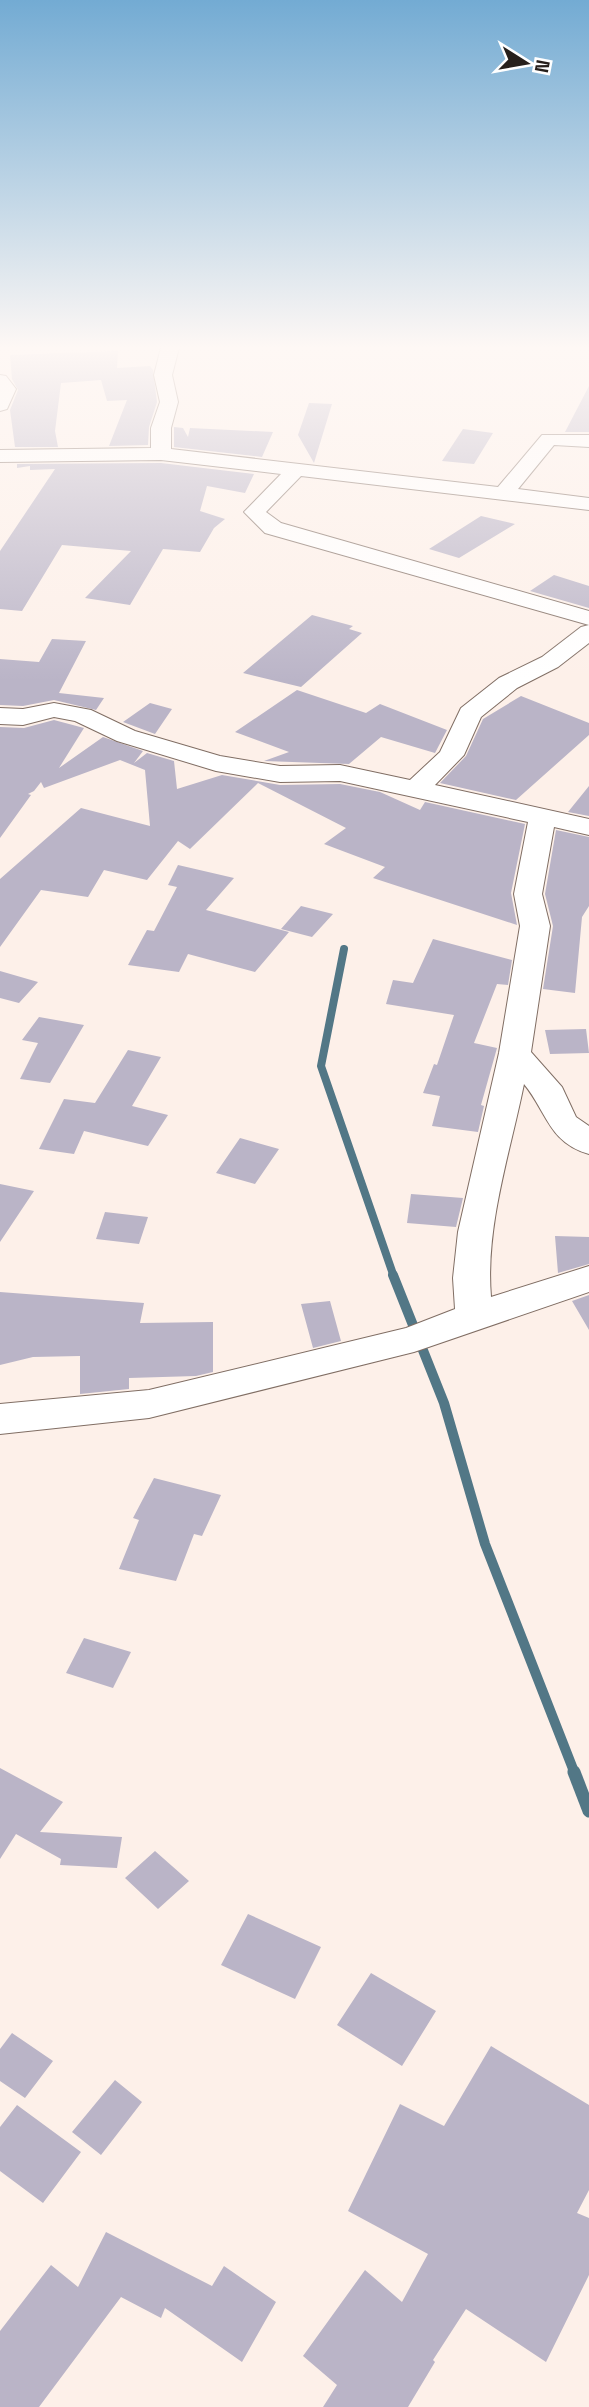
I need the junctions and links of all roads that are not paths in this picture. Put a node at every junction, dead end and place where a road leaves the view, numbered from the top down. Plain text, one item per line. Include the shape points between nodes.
1 (180, 456) edge
2 (535, 456) edge
3 (295, 471) junction
4 (504, 493) junction
5 (589, 504) edge
6 (589, 618) edge
7 (589, 632) edge
8 (0, 716) edge
9 (421, 790) junction
10 (542, 818) junction
11 (589, 827) edge
12 (515, 1053) junction
13 (589, 1143) edge
14 (589, 1279) edge
15 (443, 1328) junction
16 (0, 1419) edge

1 - 3 street
2 - 4 street
3 - 4 street
3 - 6 street via 254,512 273,528
4 - 5 street
7 - 9 street via 470,713 451,755 420,785
8 - 9 street via 23,717 54,710 216,763 280,774 340,774
9 - 10 street
10 - 11 street
10 - 12 street via 531,867 528,894 534,926
12 - 13 street via 550,1094 562,1122
12 - 15 street via 476,1232 471,1278
14 - 15 street
15 - 16 street via 149,1404

